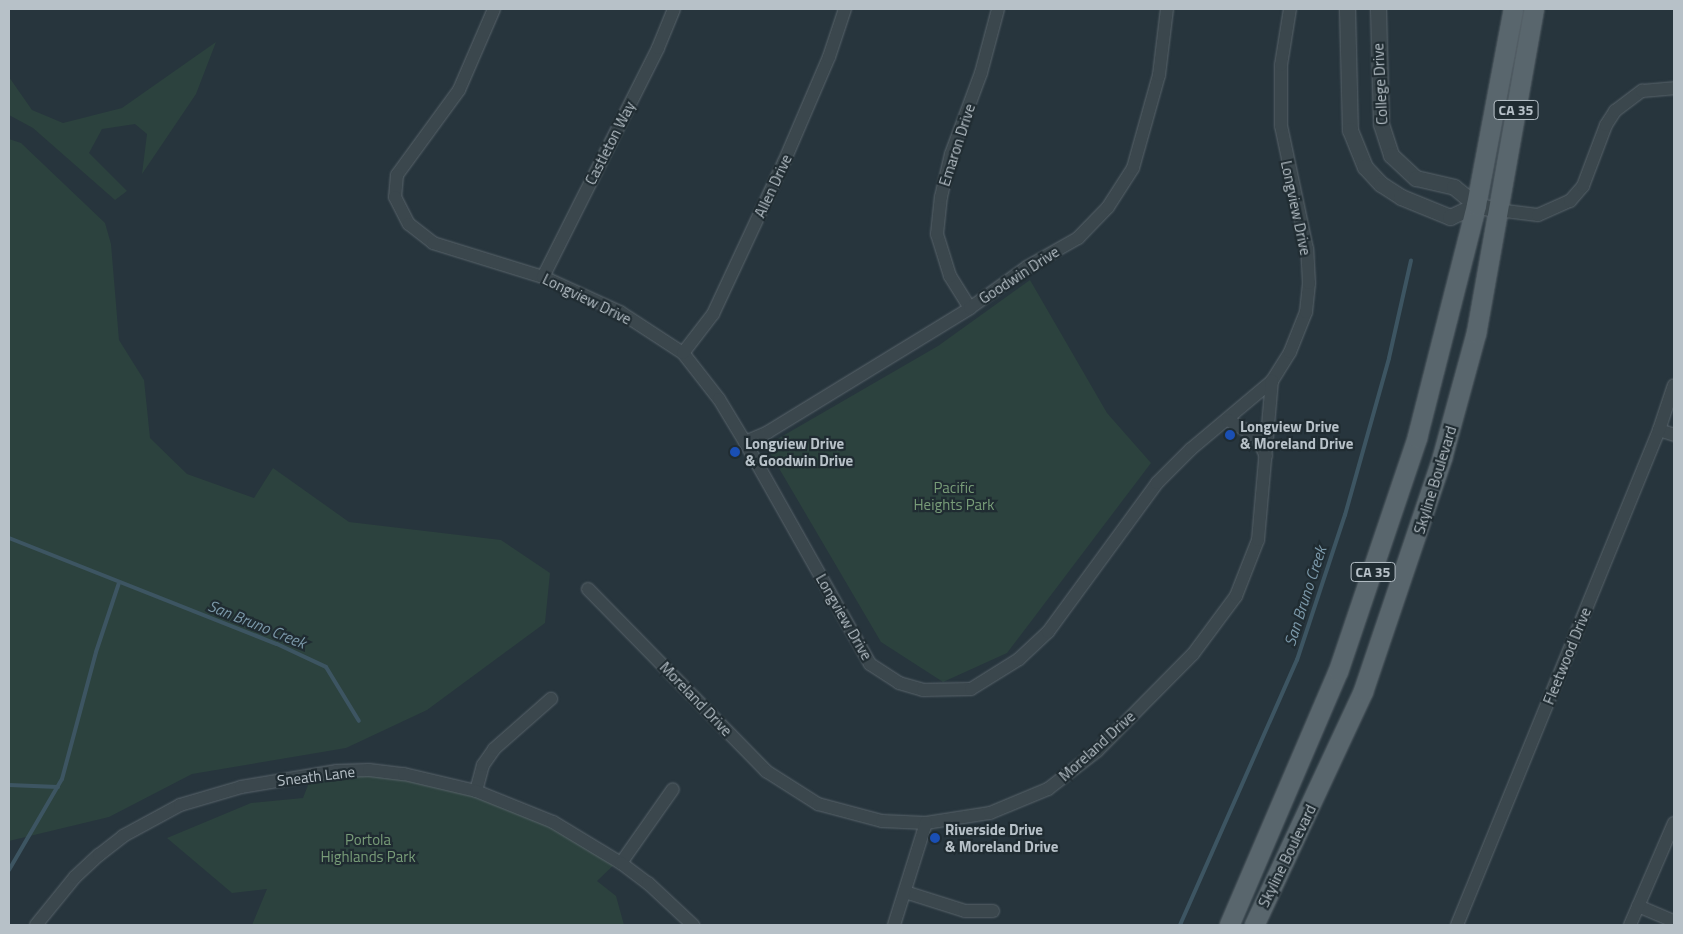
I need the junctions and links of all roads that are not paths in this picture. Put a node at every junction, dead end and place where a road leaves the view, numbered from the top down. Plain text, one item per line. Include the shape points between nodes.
1 (494, 9) edge
2 (674, 9) edge
3 (845, 9) edge
4 (998, 9) edge
5 (1167, 9) edge
6 (1290, 9) edge
7 (1348, 9) edge
8 (1378, 9) edge
9 (1513, 9) edge
10 (1534, 9) edge
11 (1674, 88) edge
12 (1476, 205) junction
13 (1497, 210) junction
14 (543, 277) junction
15 (970, 308) junction
16 (683, 353) junction
17 (1272, 381) junction
18 (1674, 385) edge
19 (1228, 420) junction
20 (1659, 430) junction
21 (1674, 435) edge
22 (744, 442) junction
23 (1266, 456) junction
24 (588, 589) dead end
25 (551, 699) dead end
26 (673, 789) dead end
27 (476, 791) junction
28 (926, 823) junction
29 (1674, 824) edge
30 (620, 862) junction
31 (905, 892) junction
32 (1638, 906) junction
33 (993, 911) dead end
34 (1674, 921) edge
35 (36, 925) edge
36 (693, 925) edge
37 (894, 925) edge
38 (1229, 925) edge
39 (1254, 925) edge
40 (1457, 925) edge
41 (1630, 925) edge

1 - 14 street, Longview Drive via 458,90 397,174 395,197 409,224 433,243
2 - 14 street, Castleton Way via 658,48
3 - 16 street, Allen Drive via 829,57 784,162 713,314
4 - 15 street, Emaron Drive via 981,73 951,154 940,197 937,234 950,276
5 - 15 street, Goodwin Drive via 1159,76 1133,168 1108,207 1078,238 1027,267
6 - 17 street, Longview Drive via 1281,65 1281,126 1307,249 1309,283 1298,337
7 - 12 street, College Drive via 1350,130 1365,167 1381,184 1401,197 1450,217
8 - 12 street, College Drive via 1381,124 1391,155 1416,178 1454,187
9 - 12 main road, Skyline Boulevard / CA 35
10 - 13 main road, Skyline Boulevard / CA 35
11 - 13 street via 1642,91 1615,111 1606,125 1583,186 1570,201 1538,215
12 - 13 street
12 - 38 main road, Skyline Boulevard / CA 35 via 1436,372 1367,591 1313,733
13 - 39 main road, Skyline Boulevard / CA 35 via 1468,366 1401,583 1352,716
14 - 16 street, Longview Drive via 620,312
15 - 22 street, Goodwin Drive via 768,432
16 - 22 street, Longview Drive via 719,399
17 - 19 street, Longview Drive
17 - 23 street, Moreland Drive
18 - 20 street, Fleetwood Drive
19 - 22 street, Longview Drive via 1157,482 1048,632 1019,659 971,689 923,690 899,684 870,664
19 - 23 street via 1258,438
20 - 21 street
20 - 40 street, Fleetwood Drive
23 - 28 street, Moreland Drive via 1258,540 1236,596 1192,654 1097,751 1048,789 990,814
24 - 28 street, Moreland Drive via 766,771 789,789 848,815 882,822
25 - 27 street via 494,749 484,765
26 - 30 street
27 - 30 street, Sneath Lane via 553,822
27 - 35 street, Sneath Lane via 404,774 369,770 337,771 210,795 180,806 123,836 75,877
28 - 31 street
29 - 32 street
30 - 36 street, Sneath Lane
31 - 33 street via 965,911
31 - 37 street
32 - 34 street
32 - 41 street

